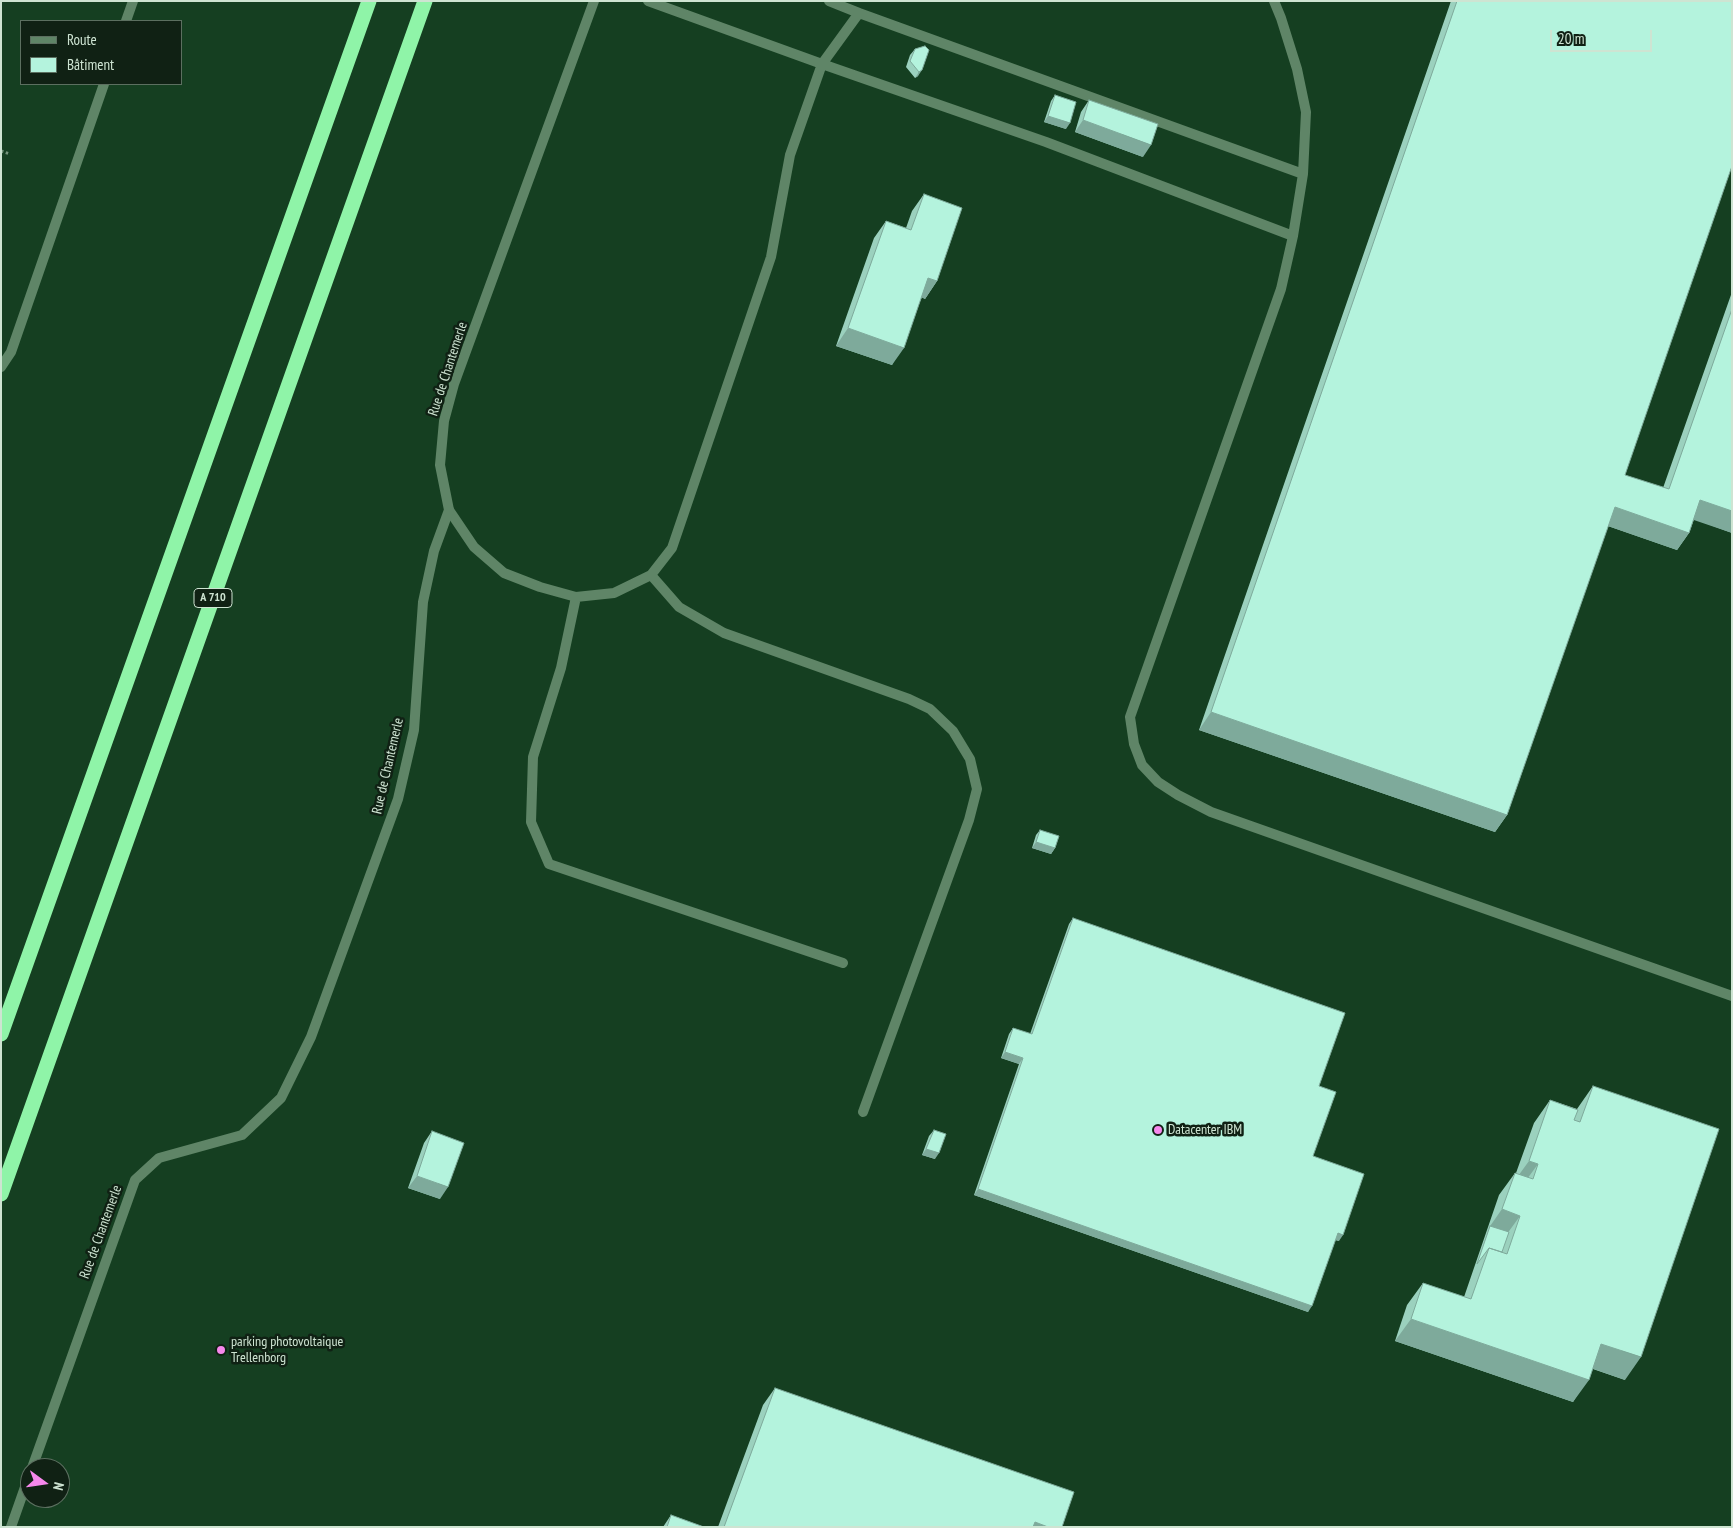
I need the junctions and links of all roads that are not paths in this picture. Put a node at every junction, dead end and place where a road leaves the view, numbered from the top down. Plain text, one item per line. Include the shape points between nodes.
1 (133, 1) edge
2 (369, 1) edge
3 (426, 1) edge
4 (594, 1) edge
5 (648, 1) edge
6 (829, 1) edge
7 (1274, 1) edge
8 (859, 13) junction
9 (126, 20) edge
10 (822, 64) junction
11 (104, 85) edge
12 (1303, 174) junction
13 (1294, 236) junction
14 (1, 367) edge
15 (449, 510) junction
16 (651, 575) junction
17 (576, 597) junction
18 (843, 963) dead end
19 (1732, 996) edge
20 (1, 1034) edge
21 (863, 1112) dead end
22 (1, 1194) edge
23 (36, 1458) edge
24 (20, 1501) edge
25 (11, 1527) edge

1 - 9 street
2 - 20 highway
3 - 22 highway, A 710
4 - 15 street, Rue de Chantemerle via 454,384 444,421 440,465
5 - 10 street
6 - 8 street
7 - 12 street via 1297,69 1306,112
8 - 10 street
8 - 12 street
10 - 13 street via 1046,142
10 - 16 street via 790,154 768,266 672,548
11 - 14 street via 11,352
12 - 13 street
13 - 19 street via 1281,289 1130,717 1134,744 1142,764 1158,782 1211,812
15 - 17 street via 474,547 504,573
15 - 23 street, Rue de Chantemerle via 434,551 423,602 414,730 398,799 311,1037 281,1098 242,1135 159,1158 135,1180
16 - 17 street via 614,593
16 - 21 street via 679,607 724,633 930,709 953,731 970,759 977,789 969,820
17 - 18 street via 561,668 533,757 530,822 548,864
24 - 25 street

